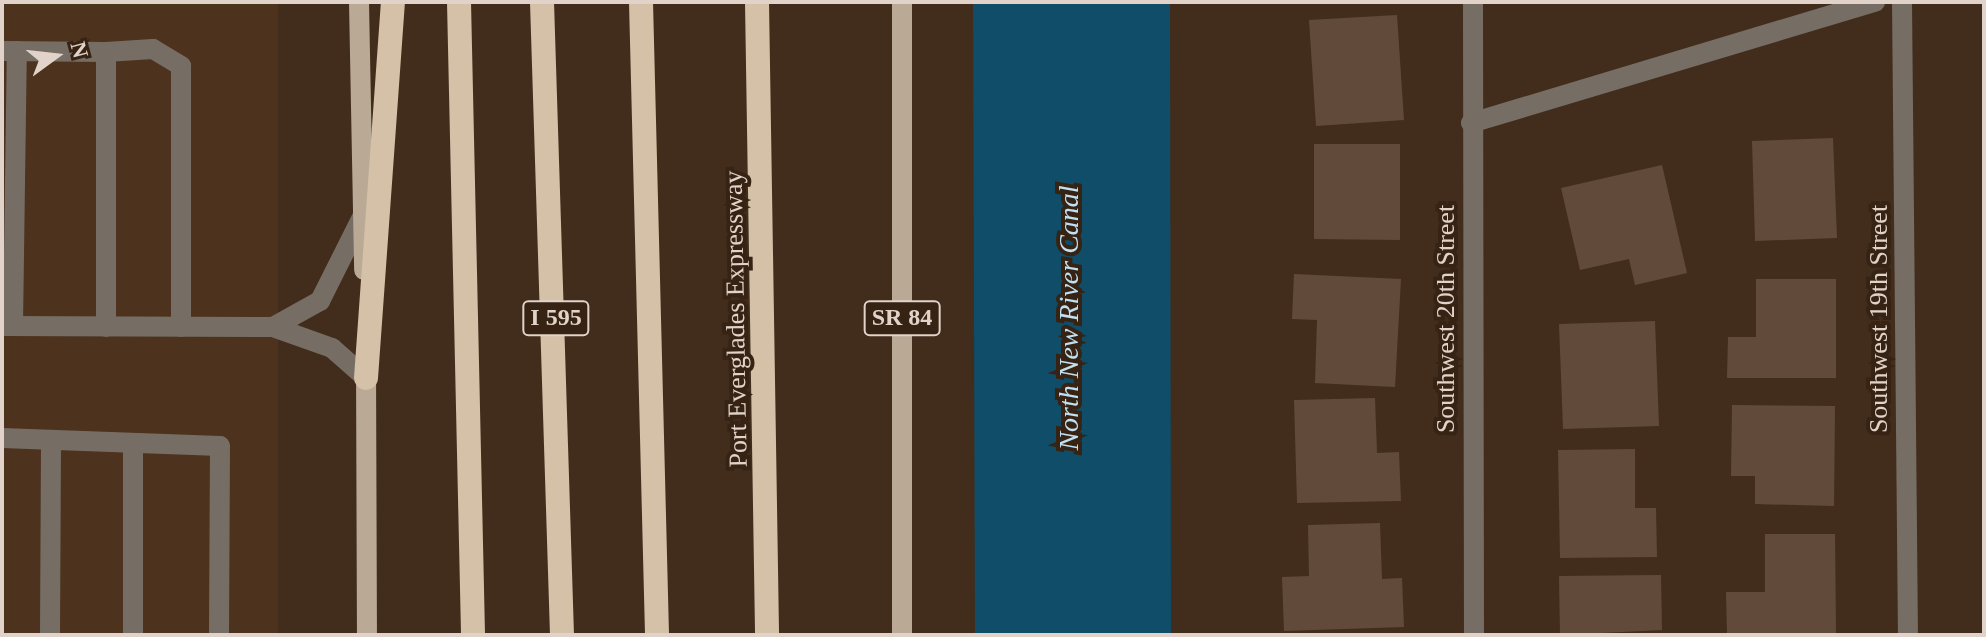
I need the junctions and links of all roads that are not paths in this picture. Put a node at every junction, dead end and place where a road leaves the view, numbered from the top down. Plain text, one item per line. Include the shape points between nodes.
1 (359, 2) edge
2 (393, 2) edge
3 (459, 2) edge
4 (542, 2) edge
5 (641, 2) edge
6 (757, 2) edge
7 (902, 2) edge
8 (1473, 2) edge
9 (1875, 2) edge
10 (1902, 2) edge
11 (10, 51) edge
12 (106, 52) junction
13 (1471, 123) junction
14 (363, 215) junction
15 (7, 326) edge
16 (106, 327) junction
17 (181, 327) junction
18 (273, 327) junction
19 (366, 378) junction
20 (2, 438) edge
21 (51, 440) junction
22 (133, 443) junction
23 (50, 635) edge
24 (133, 635) edge
25 (219, 635) edge
26 (367, 635) edge
27 (473, 635) edge
28 (562, 635) edge
29 (657, 635) edge
30 (767, 635) edge
31 (902, 635) edge
32 (1474, 635) edge
33 (1908, 635) edge

1 - 14 main road
2 - 19 highway
3 - 27 highway
4 - 28 highway, I 595
5 - 29 highway
6 - 30 highway, Port Everglades Expressway
7 - 31 main road, SR 84
8 - 13 street, Southwest 20th Street
9 - 13 street
10 - 33 street, Southwest 19th Street
11 - 12 street
11 - 15 street
12 - 16 street
12 - 17 street via 153,49 181,66
13 - 32 street, Southwest 20th Street
14 - 18 street via 320,301
14 - 19 main road
15 - 16 street
16 - 17 street
17 - 18 street
18 - 19 street via 332,348
19 - 26 main road
20 - 21 street
21 - 22 street
21 - 23 street
22 - 24 street
22 - 25 street via 220,446

